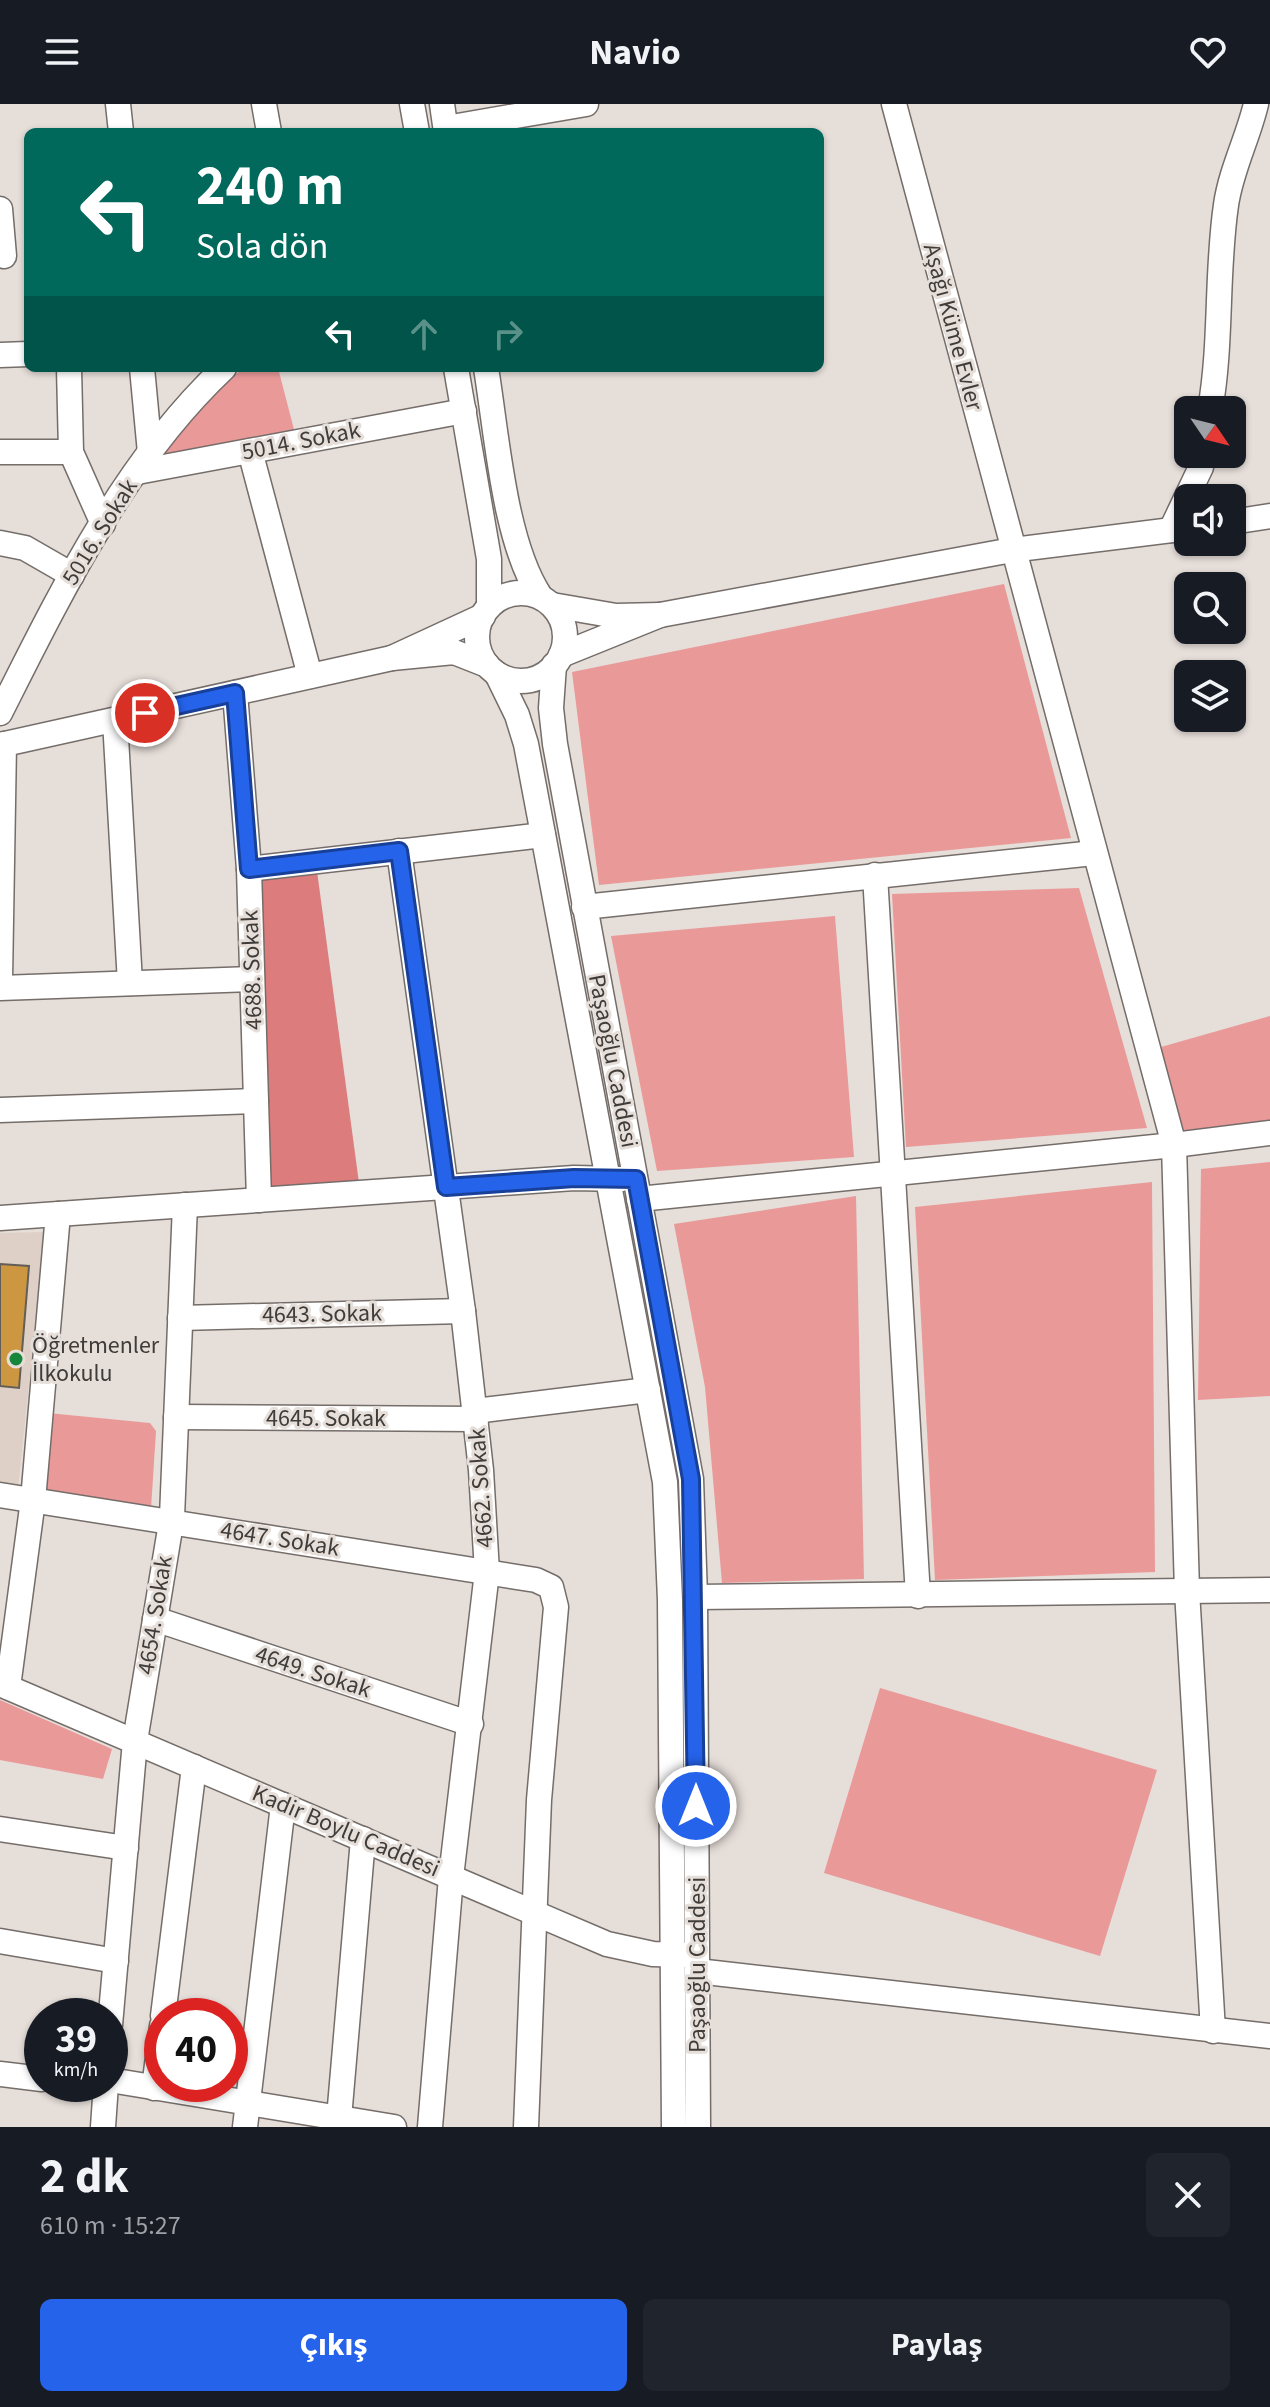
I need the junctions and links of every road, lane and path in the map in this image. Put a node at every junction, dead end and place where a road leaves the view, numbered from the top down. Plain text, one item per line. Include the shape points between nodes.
1 (118, 104) edge
2 (264, 104) edge
3 (412, 104) edge
4 (442, 104) edge
5 (586, 104) edge
6 (894, 104) edge
7 (1256, 104) edge
8 (121, 128) edge
9 (268, 128) edge
10 (416, 128) edge
11 (446, 128) edge
12 (457, 128) edge
13 (1259, 133) edge
14 (0, 209) edge
15 (11, 255) edge
16 (24, 354) edge
17 (0, 355) edge
18 (69, 372) edge
19 (142, 372) edge
20 (220, 372) edge
21 (457, 372) edge
22 (487, 372) edge
23 (1212, 396) edge
24 (464, 411) junction
25 (250, 451) junction
26 (0, 452) edge
27 (71, 452) junction
28 (144, 463) junction
29 (1270, 516) edge
30 (1246, 520) edge
31 (103, 524) junction
32 (1174, 530) edge
33 (0, 543) edge
34 (1012, 550) junction
35 (72, 575) junction
36 (546, 601) junction
37 (486, 611) junction
38 (660, 615) junction
39 (392, 658) junction
40 (558, 660) junction
41 (0, 662) edge
42 (26, 662) junction
43 (492, 669) junction
44 (310, 676) junction
45 (235, 693) junction
46 (0, 713) edge
47 (115, 720) junction
48 (2, 744) edge
49 (543, 835) junction
50 (399, 851) junction
51 (1094, 853) junction
52 (249, 869) junction
53 (875, 875) junction
54 (584, 907) junction
55 (0, 979) edge
56 (252, 979) junction
57 (130, 983) junction
58 (0, 988) edge
59 (256, 1101) junction
60 (0, 1110) edge
61 (1270, 1133) edge
62 (1174, 1145) junction
63 (893, 1171) junction
64 (608, 1178) junction
65 (446, 1187) junction
66 (638, 1189) junction
67 (259, 1200) junction
68 (185, 1205) junction
69 (58, 1214) junction
70 (0, 1218) edge
71 (463, 1311) junction
72 (180, 1318) junction
73 (648, 1390) junction
74 (475, 1415) junction
75 (176, 1417) junction
76 (0, 1495) edge
77 (33, 1500) junction
78 (171, 1522) junction
79 (487, 1572) junction
80 (1270, 1590) edge
81 (1187, 1591) junction
82 (918, 1596) junction
83 (695, 1597) junction
84 (155, 1619) junction
85 (4, 1685) edge
86 (471, 1724) junction
87 (135, 1741) junction
88 (194, 1767) junction
89 (283, 1805) junction
90 (0, 1829) edge
91 (363, 1839) junction
92 (126, 1848) junction
93 (451, 1877) junction
94 (535, 1912) junction
95 (0, 1941) edge
96 (689, 1960) junction
97 (116, 1961) junction
98 (113, 1998) edge
99 (165, 1998) edge
100 (1213, 2031) junction
101 (1270, 2036) edge
102 (0, 2074) edge
103 (24, 2077) edge
104 (105, 2102) edge
105 (202, 2102) edge
106 (247, 2115) edge
107 (339, 2118) junction
108 (103, 2127) edge
109 (394, 2127) edge
110 (430, 2127) edge
111 (526, 2127) edge
112 (674, 2127) edge
113 (698, 2127) edge

1 - 8 street
2 - 9 street
3 - 10 street
4 - 11 street
5 - 12 street
6 - 34 street, Aşağı Küme Evler
7 - 13 street
13 - 23 street via 1230,182 1220,253
14 - 15 street
16 - 17 street
18 - 27 street
19 - 28 street
20 - 28 street, 5016. Sokak via 184,408
21 - 24 street
22 - 36 street via 515,536 527,577
24 - 25 street, 5014. Sokak
24 - 37 street via 489,559
25 - 28 street, 5014. Sokak
25 - 44 street
26 - 27 street
27 - 31 street
28 - 31 street, 5016. Sokak
29 - 30 street
31 - 35 street, 5016. Sokak
32 - 34 street
33 - 35 street via 25,548
34 - 38 street
34 - 51 street, Aşağı Küme Evler
35 - 42 street, 5016. Sokak
36 - 37 street via 510,594
36 - 38 street via 605,615
36 - 40 street via 565,632
37 - 39 street
37 - 43 street via 477,639
38 - 40 street via 615,630
39 - 43 street via 454,652
39 - 44 street
40 - 43 street via 538,678 524,681
40 - 54 street, Paşaoğlu Caddesi via 551,708
41 - 42 street
42 - 46 street, 5016. Sokak
43 - 49 street, Paşaoğlu Caddesi via 521,727
44 - 45 street
45 - 47 street
45 - 52 street, 4688. Sokak
47 - 48 street
47 - 57 street
48 - 55 street
49 - 50 street
49 - 64 street, Paşaoğlu Caddesi
50 - 52 street
50 - 65 street, 4662. Sokak
51 - 53 street
51 - 62 street, Aşağı Küme Evler
52 - 56 street, 4688. Sokak
53 - 54 street
53 - 63 street
54 - 66 street, Paşaoğlu Caddesi
56 - 57 street
56 - 59 street, 4688. Sokak
57 - 58 street
59 - 60 street
59 - 67 street, 4688. Sokak
61 - 62 street
62 - 63 street
62 - 81 street, Aşağı Küme Evler
63 - 66 street
63 - 82 street
64 - 65 street
64 - 66 street
64 - 73 street, Paşaoğlu Caddesi
65 - 67 street
65 - 71 street, 4662. Sokak
66 - 83 street, Paşaoğlu Caddesi via 691,1479
67 - 68 street
68 - 69 street
68 - 72 street, 4654. Sokak
69 - 70 street
69 - 77 street
71 - 72 street, 4643. Sokak
71 - 74 street, 4662. Sokak
72 - 75 street, 4654. Sokak
73 - 74 street, 4645. Sokak
73 - 96 street, Paşaoğlu Caddesi via 669,1534
74 - 75 street, 4645. Sokak
74 - 79 street, 4662. Sokak
75 - 78 street, 4654. Sokak
76 - 77 street, 4647. Sokak
77 - 78 street, 4647. Sokak
77 - 85 street
78 - 79 street, 4647. Sokak
78 - 84 street, 4654. Sokak
79 - 86 street, 4662. Sokak
79 - 94 street, 4647. Sokak via 544,1583 554,1593
80 - 81 street
81 - 82 street
81 - 100 street, Aşağı Küme Evler
82 - 83 street
83 - 96 street, Paşaoğlu Caddesi
84 - 86 street, 4649. Sokak
84 - 87 street, 4654. Sokak
85 - 87 street, Kadir Boylu Caddesi
86 - 93 street, 4662. Sokak
87 - 88 street, Kadir Boylu Caddesi
87 - 92 street, 4654. Sokak
88 - 89 street, Kadir Boylu Caddesi
88 - 99 street
89 - 91 street, Kadir Boylu Caddesi
89 - 106 street
90 - 92 street
91 - 93 street, Kadir Boylu Caddesi
91 - 107 street
92 - 97 street, 4654. Sokak
93 - 94 street, Kadir Boylu Caddesi
93 - 110 street, 4662. Sokak
94 - 96 street, Kadir Boylu Caddesi via 607,1944
94 - 111 street
95 - 97 street
96 - 100 street, Kadir Boylu Caddesi
96 - 112 street, Paşaoğlu Caddesi
96 - 113 street, Paşaoğlu Caddesi
97 - 98 street, 4654. Sokak
100 - 101 street, Kadir Boylu Caddesi
102 - 103 street
104 - 108 street
105 - 106 street
106 - 107 street
107 - 109 street

